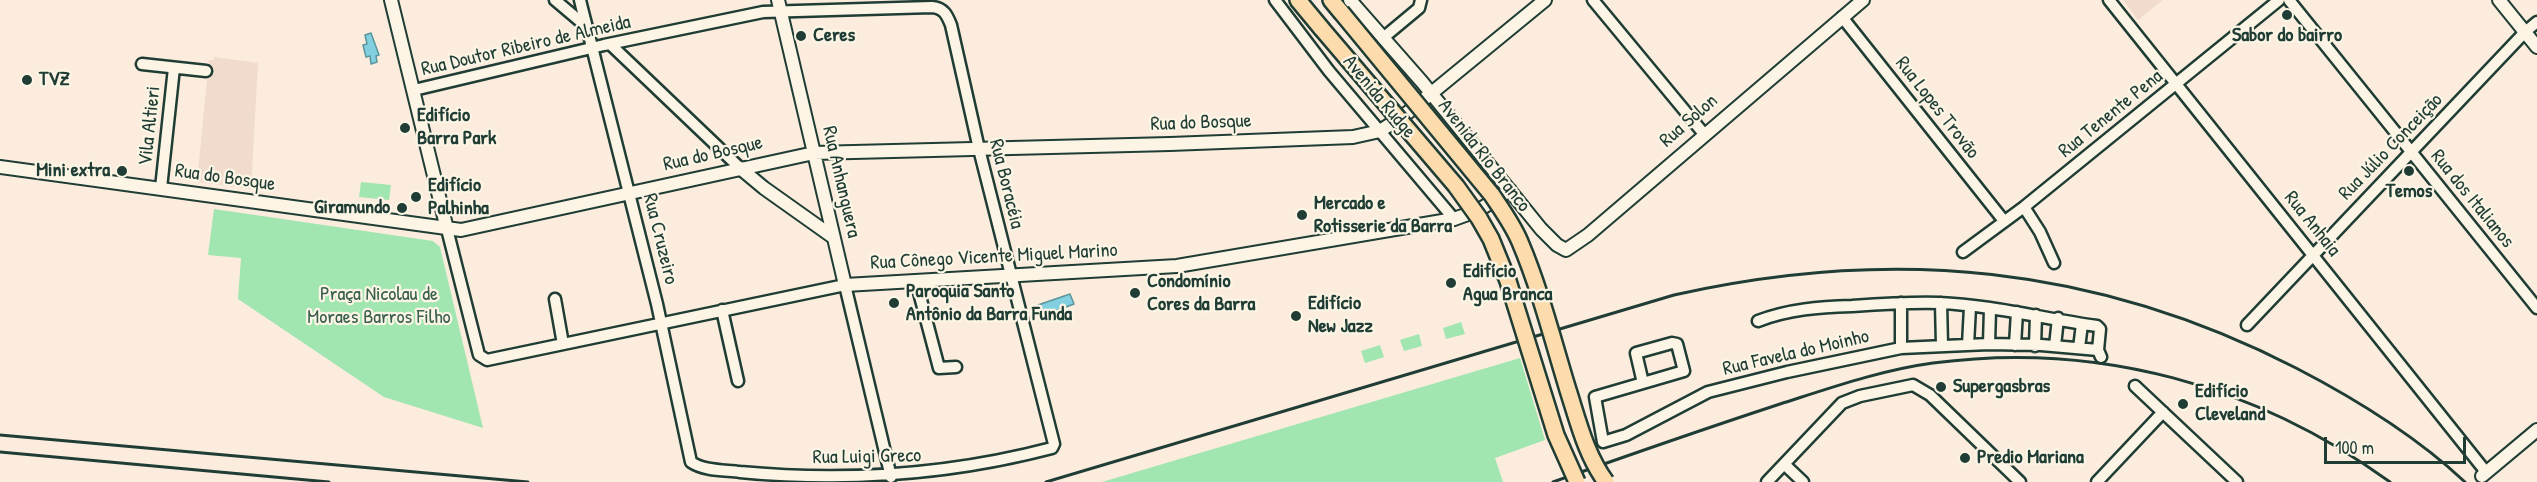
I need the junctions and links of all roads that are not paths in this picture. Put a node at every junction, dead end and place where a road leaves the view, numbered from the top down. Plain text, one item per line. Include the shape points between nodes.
1 (391, 0) edge
2 (555, 0) edge
3 (580, 0) edge
4 (1275, 0) edge
5 (1298, 0) edge
6 (1421, 0) edge
7 (1545, 0) edge
8 (1593, 0) edge
9 (1863, 0) edge
10 (2109, 0) edge
11 (2279, 0) edge
12 (2289, 0) edge
13 (2499, 0) edge
14 (898, 4) edge
15 (1341, 4) edge
16 (779, 6) edge
17 (932, 7) joint
18 (1842, 17) junction
19 (2537, 22) edge
20 (587, 27) junction
21 (2525, 32) junction
22 (1383, 38) junction
23 (610, 44) junction
24 (2537, 47) edge
25 (592, 48) junction
26 (142, 64) dead end
27 (174, 68) junction
28 (206, 71) dead end
29 (2176, 84) junction
30 (414, 90) junction
31 (1430, 93) junction
32 (1380, 131) junction
33 (1704, 134) junction
34 (979, 149) junction
35 (2412, 152) junction
36 (814, 153) junction
37 (772, 161) junction
38 (0, 167) edge
39 (740, 168) junction
40 (161, 188) junction
41 (764, 188) junction
42 (1510, 190) junction
43 (630, 193) junction
44 (2024, 207) junction
45 (1454, 219) junction
46 (2004, 221) junction
47 (447, 229) junction
48 (1541, 229) joint
49 (833, 237) junction
50 (1963, 252) dead end
51 (2314, 255) junction
52 (2054, 263) dead end
53 (1011, 276) junction
54 (916, 280) junction
55 (845, 285) junction
56 (555, 299) dead end
57 (1901, 303) junction
58 (1941, 303) junction
59 (1970, 307) junction
60 (2537, 308) edge
61 (1990, 309) junction
62 (722, 310) junction
63 (2017, 312) junction
64 (2036, 315) junction
65 (2058, 318) junction
66 (1758, 321) dead end
67 (661, 323) junction
68 (2082, 324) junction
69 (2247, 325) dead end
70 (563, 344) junction
71 (1942, 345) junction
72 (1968, 345) junction
73 (1989, 345) junction
74 (2015, 345) junction
75 (2036, 346) junction
76 (2055, 346) junction
77 (1901, 348) junction
78 (2079, 348) junction
79 (956, 366) dead end
80 (738, 381) dead end
81 (1643, 383) junction
82 (2135, 386) dead end
83 (2163, 412) junction
84 (2537, 430) edge
85 (1052, 448) joint
86 (689, 453) joint
87 (1784, 464) junction
88 (2484, 474) joint
89 (891, 477) junction
90 (1577, 482) edge
91 (1606, 482) edge
92 (1767, 482) edge
93 (1803, 482) edge
94 (2020, 482) edge
95 (2097, 482) edge
96 (2237, 482) edge

1 - 30 street
2 - 20 street
3 - 20 street, Rua Cruzeiro
4 - 32 street, Avenida Rudge
5 - 90 main road, Avenida Rio Branco, bridge via 1479,218 1500,259 1556,435
6 - 22 street via 1419,8
7 - 31 street, Rua do Bosque
8 - 33 street
9 - 18 street, Rua Solon
10 - 29 street, Rua Anhaia
11 - 29 street, Rua Tenente Pena
12 - 35 street, Rua dos Italianos
13 - 21 street
14 - 16 street, Rua Doutor Ribeiro de Almeida
14 - 17 street, Rua Doutor Ribeiro de Almeida
15 - 22 street, Avenida Rudge
15 - 91 main road, Avenida Rio Branco, bridge via 1510,223 1536,287 1593,463
16 - 23 street, Rua Doutor Ribeiro de Almeida
16 - 36 street, Rua Anhanguera
17 - 34 street, Rua Boracéia via 944,11 951,25
18 - 33 street, Rua Solon
18 - 46 street, Rua Lopes Trovão
19 - 21 street, Rua Júlio Conceição
20 - 25 street, Rua Cruzeiro
21 - 24 street
21 - 35 street, Rua Júlio Conceição
22 - 31 street, Avenida Rudge
23 - 25 street, Rua Doutor Ribeiro de Almeida
23 - 39 street
25 - 30 street, Rua Doutor Ribeiro de Almeida
25 - 43 street, Rua Cruzeiro
26 - 27 street, Vila Altieri
27 - 28 street, Vila Altieri
27 - 40 street, Vila Altieri
29 - 44 street, Rua Tenente Pena
29 - 51 street, Rua Anhaia
30 - 47 street
31 - 32 street, Rua do Bosque
31 - 42 street, Avenida Rudge
32 - 34 street, Rua do Bosque via 1353,137
32 - 45 street, Avenida Rudge
33 - 48 street, Rua Solon via 1573,246 1561,249
34 - 36 street, Rua do Bosque
34 - 53 street, Rua Boracéia
35 - 51 street, Rua Júlio Conceição
35 - 60 street, Rua dos Italianos
36 - 37 street, Rua do Bosque
36 - 49 street, Rua Anhanguera
37 - 39 street, Rua do Bosque
37 - 41 street via 760,171
38 - 40 street, Rua do Bosque
39 - 41 street
39 - 43 street, Rua do Bosque
40 - 47 street, Rua do Bosque
41 - 49 street
42 - 45 street, Rua Cônego Vicente Miguel Marino via 1479,210
42 - 48 street, Avenida Rudge
43 - 47 street, Rua do Bosque via 475,228
43 - 67 street, Rua Cruzeiro
44 - 46 street, Rua Tenente Pena
44 - 52 street
45 - 53 street, Rua Cônego Vicente Miguel Marino via 1190,264
46 - 50 street, Rua Tenente Pena
47 - 70 street, Rua Cônego Vicente Miguel Marino via 479,355 487,360
49 - 55 street, Rua Anhanguera
51 - 69 street, Rua Júlio Conceição
51 - 88 street, Rua Anhaia
53 - 54 street, Rua Cônego Vicente Miguel Marino
53 - 85 street, Rua Boracéia
54 - 55 street, Rua Cônego Vicente Miguel Marino
54 - 79 street via 939,368
55 - 62 street, Rua Cônego Vicente Miguel Marino
55 - 89 street, Rua Anhanguera
56 - 70 street
57 - 58 street, Rua Favela do Moinho
57 - 66 street, Rua Favela do Moinho via 1806,308
57 - 77 street
58 - 59 street, Rua Favela do Moinho
58 - 71 street
59 - 61 street, Rua Favela do Moinho
59 - 72 street
61 - 63 street, Rua Favela do Moinho
61 - 73 street
62 - 67 street, Rua Cônego Vicente Miguel Marino
62 - 80 street
63 - 64 street, Rua Favela do Moinho
63 - 74 street
64 - 65 street, Rua Favela do Moinho
64 - 75 street
65 - 68 street, Rua Favela do Moinho
65 - 76 street
67 - 70 street, Rua Cônego Vicente Miguel Marino
67 - 86 street, Rua Cruzeiro
68 - 78 street
68 - 78 street, Rua Favela do Moinho via 2100,329 2099,354
71 - 72 street, Rua Favela do Moinho
71 - 77 street, Rua Favela do Moinho
72 - 73 street, Rua Favela do Moinho
73 - 74 street, Rua Favela do Moinho
74 - 75 street, Rua Favela do Moinho
75 - 76 street, Rua Favela do Moinho
76 - 78 street, Rua Favela do Moinho
77 - 81 street, Rua Favela do Moinho via 1708,392 1626,435 1603,442 1595,397
81 - 81 street, Rua Favela do Moinho via 1684,371 1677,344 1636,353
82 - 83 street
83 - 95 street
83 - 96 street
84 - 88 street
85 - 89 street, Rua Luigi Greco via 940,472
86 - 89 street, Rua Luigi Greco via 691,462 699,467 735,472
87 - 92 street
87 - 93 street
87 - 94 street via 1842,403 1913,385 1924,390

